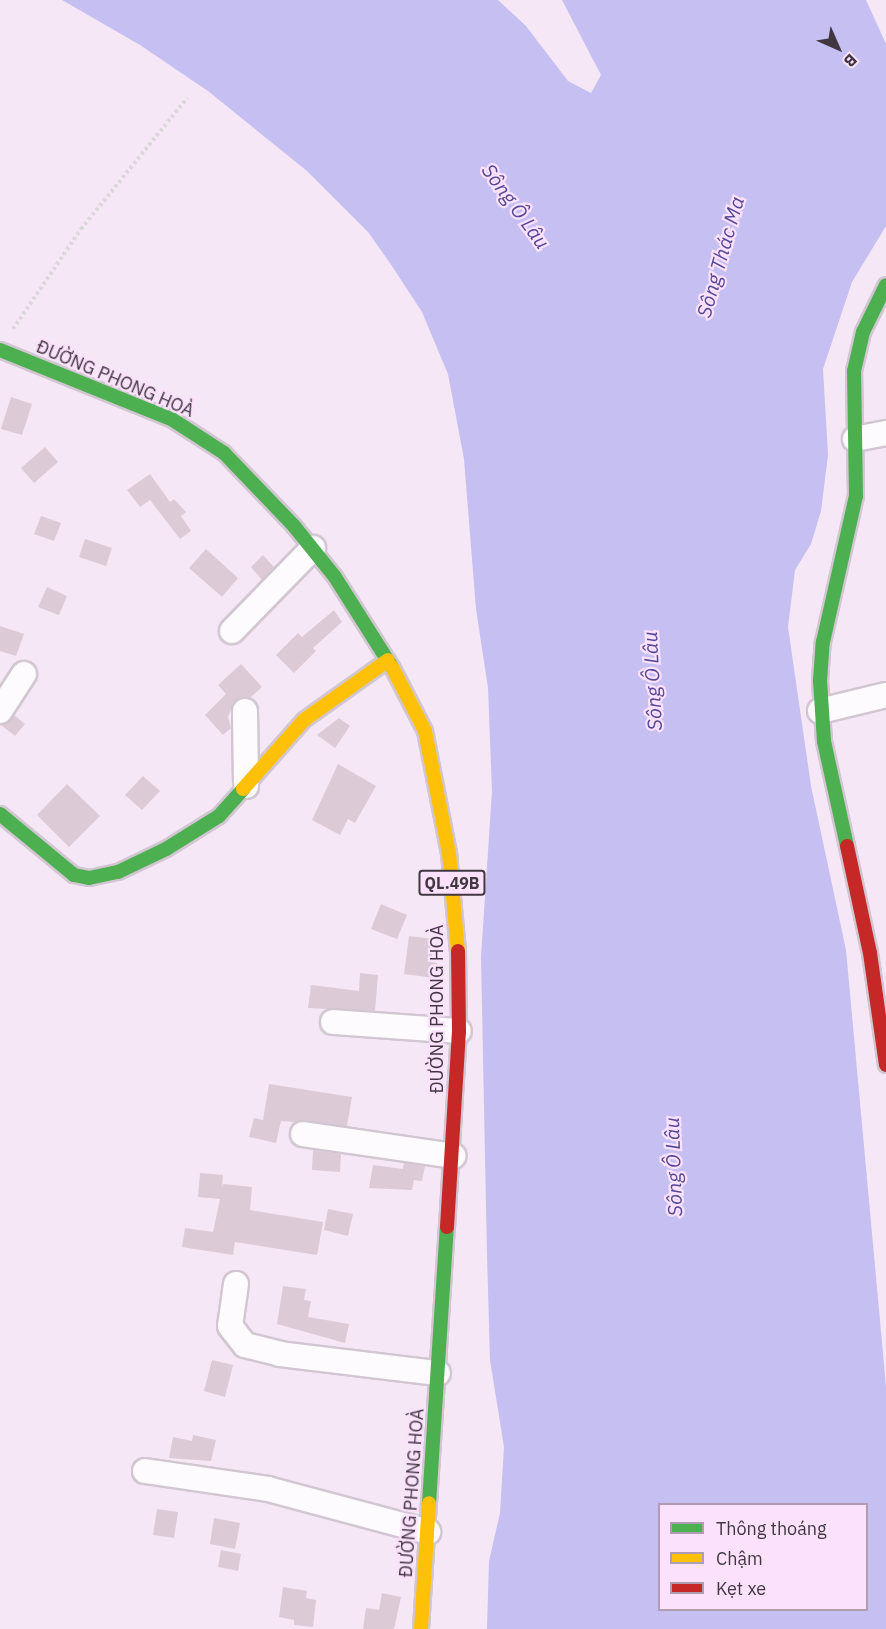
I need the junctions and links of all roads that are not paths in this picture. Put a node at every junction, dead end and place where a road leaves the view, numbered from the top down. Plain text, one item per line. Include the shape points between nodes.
1 (886, 285) edge
2 (0, 351) edge
3 (886, 433) edge
4 (855, 440) junction
5 (313, 548) junction
6 (232, 631) dead end
7 (388, 660) junction
8 (24, 674) dead end
9 (886, 695) edge
10 (0, 711) edge
11 (245, 711) dead end
12 (820, 711) junction
13 (246, 786) junction
14 (0, 814) edge
15 (878, 951) edge
16 (333, 1022) dead end
17 (459, 1031) junction
18 (885, 1056) edge
19 (303, 1134) dead end
20 (453, 1156) junction
21 (237, 1284) dead end
22 (438, 1373) junction
23 (145, 1472) dead end
24 (428, 1532) junction
25 (421, 1629) edge

1 - 4 main road via 857,352 852,389
2 - 5 main road, ĐƯỜNG PHONG HOÀ / QL.49B via 152,410 208,441 247,475
3 - 4 street
4 - 12 main road via 852,525 823,642
5 - 6 street
5 - 7 main road, ĐƯỜNG PHONG HOÀ / QL.49B
7 - 13 main road via 304,720
7 - 17 main road, ĐƯỜNG PHONG HOÀ / QL.49B via 425,731 437,777 454,901
8 - 10 street
9 - 12 street
11 - 13 street
12 - 15 main road
13 - 14 main road via 219,816 190,836 134,866 96,878 81,878 68,871
15 - 18 main road
16 - 17 street
17 - 20 main road, ĐƯỜNG PHONG HOÀ / QL.49B
19 - 20 street
20 - 22 main road, ĐƯỜNG PHONG HOÀ / QL.49B
21 - 22 street via 230,1326 244,1345 280,1354
22 - 24 main road, ĐƯỜNG PHONG HOÀ / QL.49B
23 - 24 street via 268,1490
24 - 25 main road, ĐƯỜNG PHONG HOÀ / QL.49B

